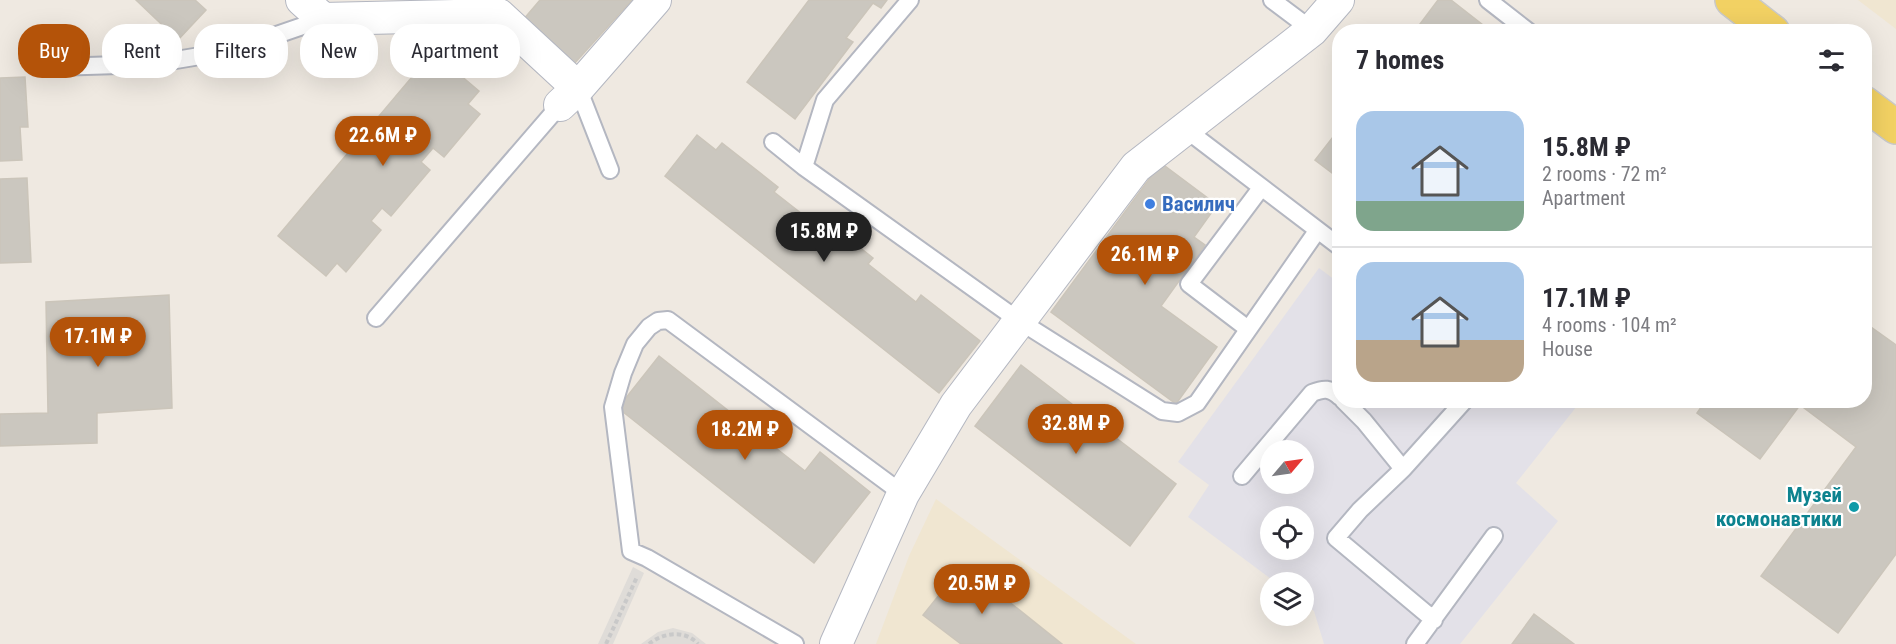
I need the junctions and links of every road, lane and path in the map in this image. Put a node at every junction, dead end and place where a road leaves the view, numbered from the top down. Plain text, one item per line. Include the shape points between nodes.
1 (655, 0) edge
2 (910, 0) edge
3 (1272, 0) edge
4 (1338, 0) edge
5 (1488, 0) edge
6 (1732, 0) edge
7 (313, 10) edge
8 (1520, 24) edge
9 (1763, 24) edge
10 (1312, 30) junction
11 (90, 66) edge
12 (569, 97) junction
13 (1872, 109) edge
14 (1896, 127) edge
15 (1184, 128) junction
16 (773, 142) dead end
17 (804, 167) junction
18 (610, 170) dead end
19 (1261, 188) junction
20 (1317, 231) junction
21 (1332, 241) edge
22 (376, 318) dead end
23 (1018, 320) junction
24 (1248, 329) junction
25 (1332, 391) edge
26 (1351, 408) edge
27 (1458, 408) edge
28 (1403, 469) junction
29 (1242, 477) dead end
30 (903, 494) junction
31 (1494, 536) dead end
32 (640, 571) dead end
33 (1434, 620) junction
34 (606, 644) edge
35 (649, 644) edge
36 (698, 644) edge
37 (795, 644) edge
38 (836, 644) edge
39 (1415, 644) edge

1 - 12 street
2 - 17 lane via 825,100
3 - 10 lane
4 - 10 street
5 - 8 lane
6 - 9 main road
7 - 11 lane via 230,51 152,64
7 - 12 street via 499,15
10 - 15 street
12 - 18 lane
12 - 22 lane
13 - 14 main road
15 - 19 lane
15 - 23 street via 1136,167
16 - 17 lane
17 - 23 lane
19 - 20 lane
19 - 24 lane via 1189,284
20 - 21 lane
20 - 24 lane
23 - 24 lane via 1162,411 1178,413 1197,404
23 - 30 street via 956,405
25 - 29 lane via 1323,388 1312,393
26 - 28 lane
27 - 28 lane
28 - 33 lane via 1336,538
30 - 37 lane via 668,320 649,327 635,344 613,407 631,551
30 - 38 street
31 - 33 lane
32 - 34 path
33 - 39 lane
35 - 36 path via 662,635 677,634

